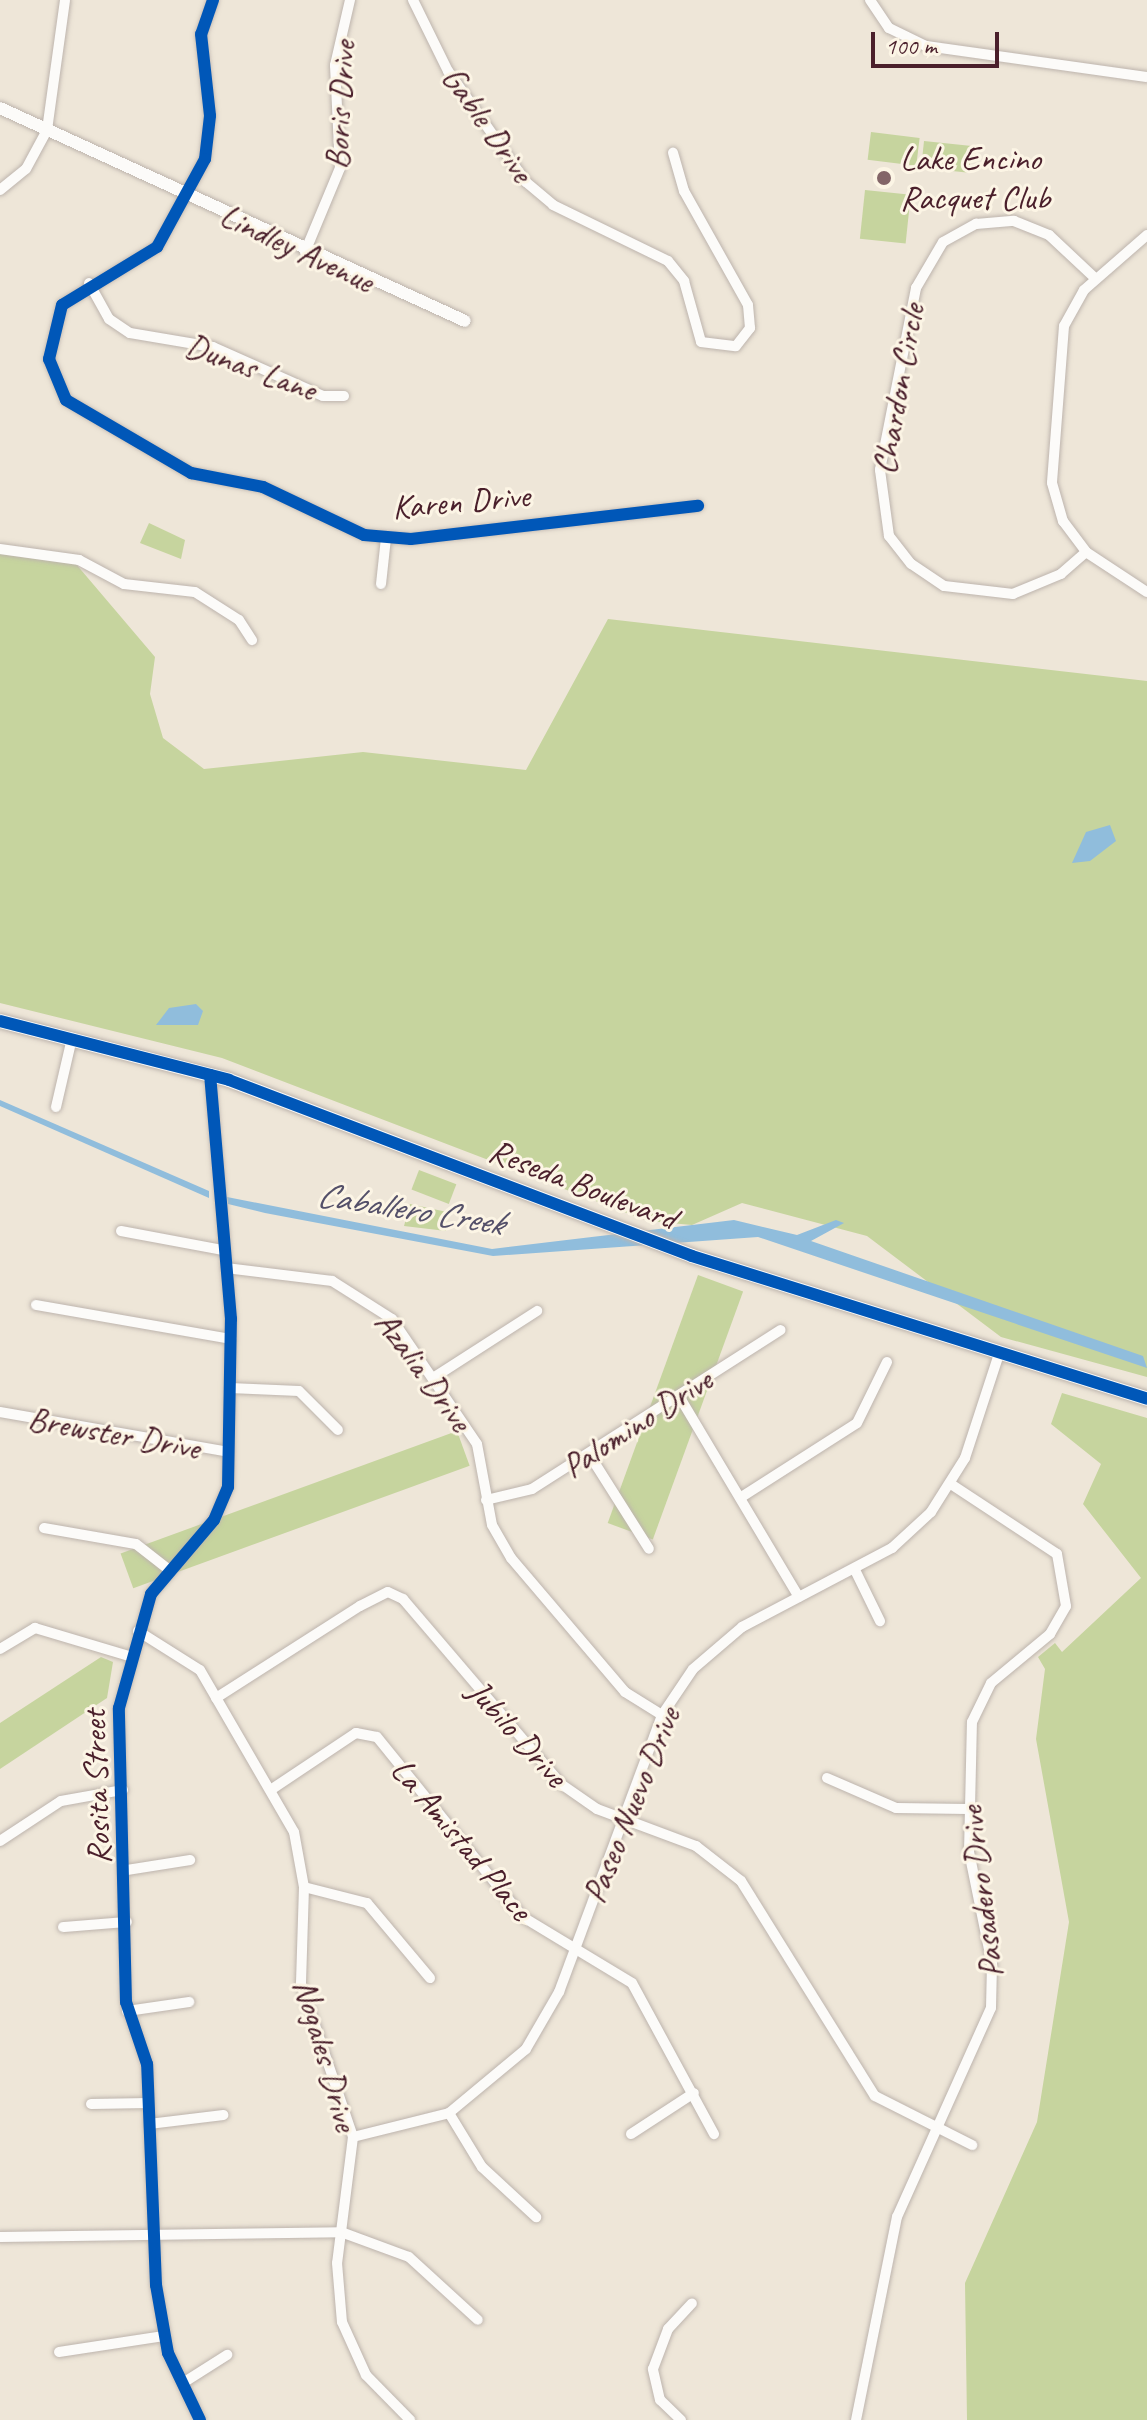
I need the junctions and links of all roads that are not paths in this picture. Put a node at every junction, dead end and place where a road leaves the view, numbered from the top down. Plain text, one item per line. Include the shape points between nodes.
1 (65, 0) edge
2 (213, 0) edge
3 (350, 0) edge
4 (413, 0) edge
5 (870, 0) edge
6 (1147, 77) edge
7 (0, 108) edge
8 (47, 130) junction
9 (673, 153) dead end
10 (0, 190) edge
11 (188, 196) junction
12 (1147, 235) edge
13 (305, 252) junction
14 (1095, 278) junction
15 (89, 283) junction
16 (465, 321) dead end
17 (344, 396) dead end
18 (698, 506) dead end
19 (386, 538) junction
20 (0, 549) edge
21 (1086, 552) junction
22 (381, 584) dead end
23 (1147, 592) edge
24 (252, 640) dead end
25 (0, 1021) edge
26 (72, 1038) junction
27 (210, 1075) junction
28 (56, 1107) dead end
29 (121, 1231) dead end
30 (223, 1250) junction
31 (226, 1268) junction
32 (36, 1305) dead end
33 (537, 1311) dead end
34 (781, 1330) dead end
35 (231, 1339) junction
36 (999, 1354) junction
37 (887, 1362) dead end
38 (433, 1378) junction
39 (230, 1388) junction
40 (679, 1396) junction
41 (1147, 1399) edge
42 (0, 1412) edge
43 (338, 1430) dead end
44 (229, 1452) junction
45 (589, 1454) junction
46 (951, 1484) junction
47 (743, 1496) junction
48 (486, 1500) junction
49 (44, 1528) dead end
50 (649, 1549) dead end
51 (167, 1568) junction
52 (855, 1570) junction
53 (799, 1597) junction
54 (880, 1621) dead end
55 (138, 1631) junction
56 (0, 1649) edge
57 (129, 1656) junction
58 (216, 1698) junction
59 (662, 1715) junction
60 (827, 1778) dead end
61 (272, 1789) junction
62 (123, 1790) junction
63 (968, 1809) junction
64 (622, 1820) junction
65 (0, 1841) edge
66 (190, 1860) dead end
67 (127, 1870) junction
68 (304, 1887) junction
69 (127, 1922) junction
70 (63, 1927) dead end
71 (575, 1946) junction
72 (430, 1978) dead end
73 (189, 2002) dead end
74 (127, 2011) junction
75 (694, 2093) junction
76 (148, 2103) junction
77 (91, 2104) dead end
78 (449, 2113) junction
79 (223, 2115) dead end
80 (149, 2124) junction
81 (937, 2127) junction
82 (631, 2134) dead end
83 (714, 2134) dead end
84 (353, 2137) junction
85 (972, 2145) dead end
86 (536, 2217) dead end
87 (341, 2232) junction
88 (152, 2233) junction
89 (0, 2237) edge
90 (692, 2303) dead end
91 (478, 2320) dead end
92 (164, 2336) junction
93 (59, 2352) dead end
94 (227, 2355) dead end
95 (186, 2381) junction
96 (200, 2420) edge
97 (410, 2420) edge
98 (681, 2420) edge
99 (856, 2420) edge

1 - 8 street
2 - 11 street, Karen Drive via 201,53 210,135
3 - 13 street, Boris Drive via 335,65 340,168
4 - 9 street, Gable Drive via 448,71 526,182 553,205 668,261 684,281 701,342 736,346 750,328 748,305 684,191
5 - 6 street via 889,28 926,46
7 - 8 street, Lindley Avenue
8 - 10 street via 26,169
8 - 11 street, Lindley Avenue
11 - 13 street, Lindley Avenue
11 - 15 street, Karen Drive via 157,247
12 - 14 street
13 - 16 street, Lindley Avenue
14 - 21 street via 1064,326 1053,413 1052,483 1063,521
14 - 21 street, Chardon Circle via 1049,235 1014,221 976,224 943,242 916,288 880,470 889,536 911,564 944,586 1013,594 1061,574
15 - 17 street, Dunas Lane via 109,319 130,333 213,347 323,396
15 - 19 street, Karen Drive via 62,305 49,342 55,382 66,400 191,473 263,487 344,530
18 - 19 street, Karen Drive
19 - 22 street
20 - 24 street via 79,560 124,584 195,592 239,620
21 - 23 street
25 - 26 main road, Reseda Boulevard
26 - 27 main road, Reseda Boulevard
26 - 28 street
27 - 30 street, Rosita Street
27 - 36 main road, Reseda Boulevard via 646,1238
29 - 30 street
30 - 31 street, Rosita Street
31 - 35 street, Rosita Street
31 - 38 street, Azalia Drive via 353,1289 392,1319
32 - 35 street
33 - 38 street
34 - 40 street, Palomino Drive
35 - 39 street, Rosita Street
36 - 41 main road, Reseda Boulevard
36 - 46 street, Paseo Nuevo Drive
37 - 47 street via 857,1423
38 - 48 street, Azalia Drive via 477,1444
39 - 43 street via 299,1391
39 - 44 street, Rosita Street
40 - 45 street, Palomino Drive
40 - 47 street
42 - 44 street, Brewster Drive
44 - 51 street, Rosita Street via 224,1503
45 - 48 street, Palomino Drive via 532,1489
45 - 50 street
46 - 52 street, Paseo Nuevo Drive via 892,1548
46 - 63 street, Pasadero Drive via 1047,1545 1067,1585 1066,1606 1050,1634 1005,1666 979,1701 968,1747
47 - 53 street
48 - 59 street, Azalia Drive via 511,1558 625,1692
49 - 51 street via 136,1544
51 - 55 street, Rosita Street
52 - 53 street, Paseo Nuevo Drive
52 - 54 street
53 - 59 street, Paseo Nuevo Drive via 719,1644
55 - 57 street, Rosita Street
55 - 58 street, Nogales Drive via 193,1663
56 - 57 street via 35,1628
57 - 62 street, Rosita Street via 119,1708
58 - 61 street, Nogales Drive
58 - 64 street, Jubilo Drive via 388,1592 403,1599 561,1784
59 - 64 street, Paseo Nuevo Drive
60 - 63 street via 896,1808
61 - 68 street, Nogales Drive via 294,1832
61 - 71 street, La Amistad Place via 352,1735 374,1734 523,1917
62 - 65 street via 61,1801
62 - 67 street, Rosita Street
63 - 81 street, Pasadero Drive via 994,1987 984,2029
64 - 71 street, Paseo Nuevo Drive
64 - 81 street, Jubilo Drive via 696,1846 741,1881 864,2083 889,2105
66 - 67 street
67 - 69 street, Rosita Street
68 - 72 street via 367,1903
68 - 84 street, Nogales Drive via 301,1984
69 - 70 street
69 - 74 street, Rosita Street
71 - 75 street, La Amistad Place via 632,1983
71 - 78 street, Paseo Nuevo Drive via 526,2049
73 - 74 street
74 - 76 street, Rosita Street via 145,2053
75 - 82 street
75 - 83 street, La Amistad Place
76 - 77 street
76 - 80 street, Rosita Street
78 - 84 street, Paseo Nuevo Drive
78 - 86 street via 482,2167
79 - 80 street
80 - 88 street, Rosita Street
81 - 85 street, Jubilo Drive
81 - 99 street, Pasadero Drive via 897,2217
84 - 87 street, Nogales Drive
87 - 88 street
87 - 91 street via 409,2257
87 - 97 street, Nogales Drive via 337,2286 348,2342 386,2400
88 - 89 street
88 - 92 street, Rosita Street
90 - 98 street via 668,2329 653,2369 660,2400
92 - 93 street
92 - 95 street, Rosita Street
94 - 95 street
95 - 96 street, Rosita Street

